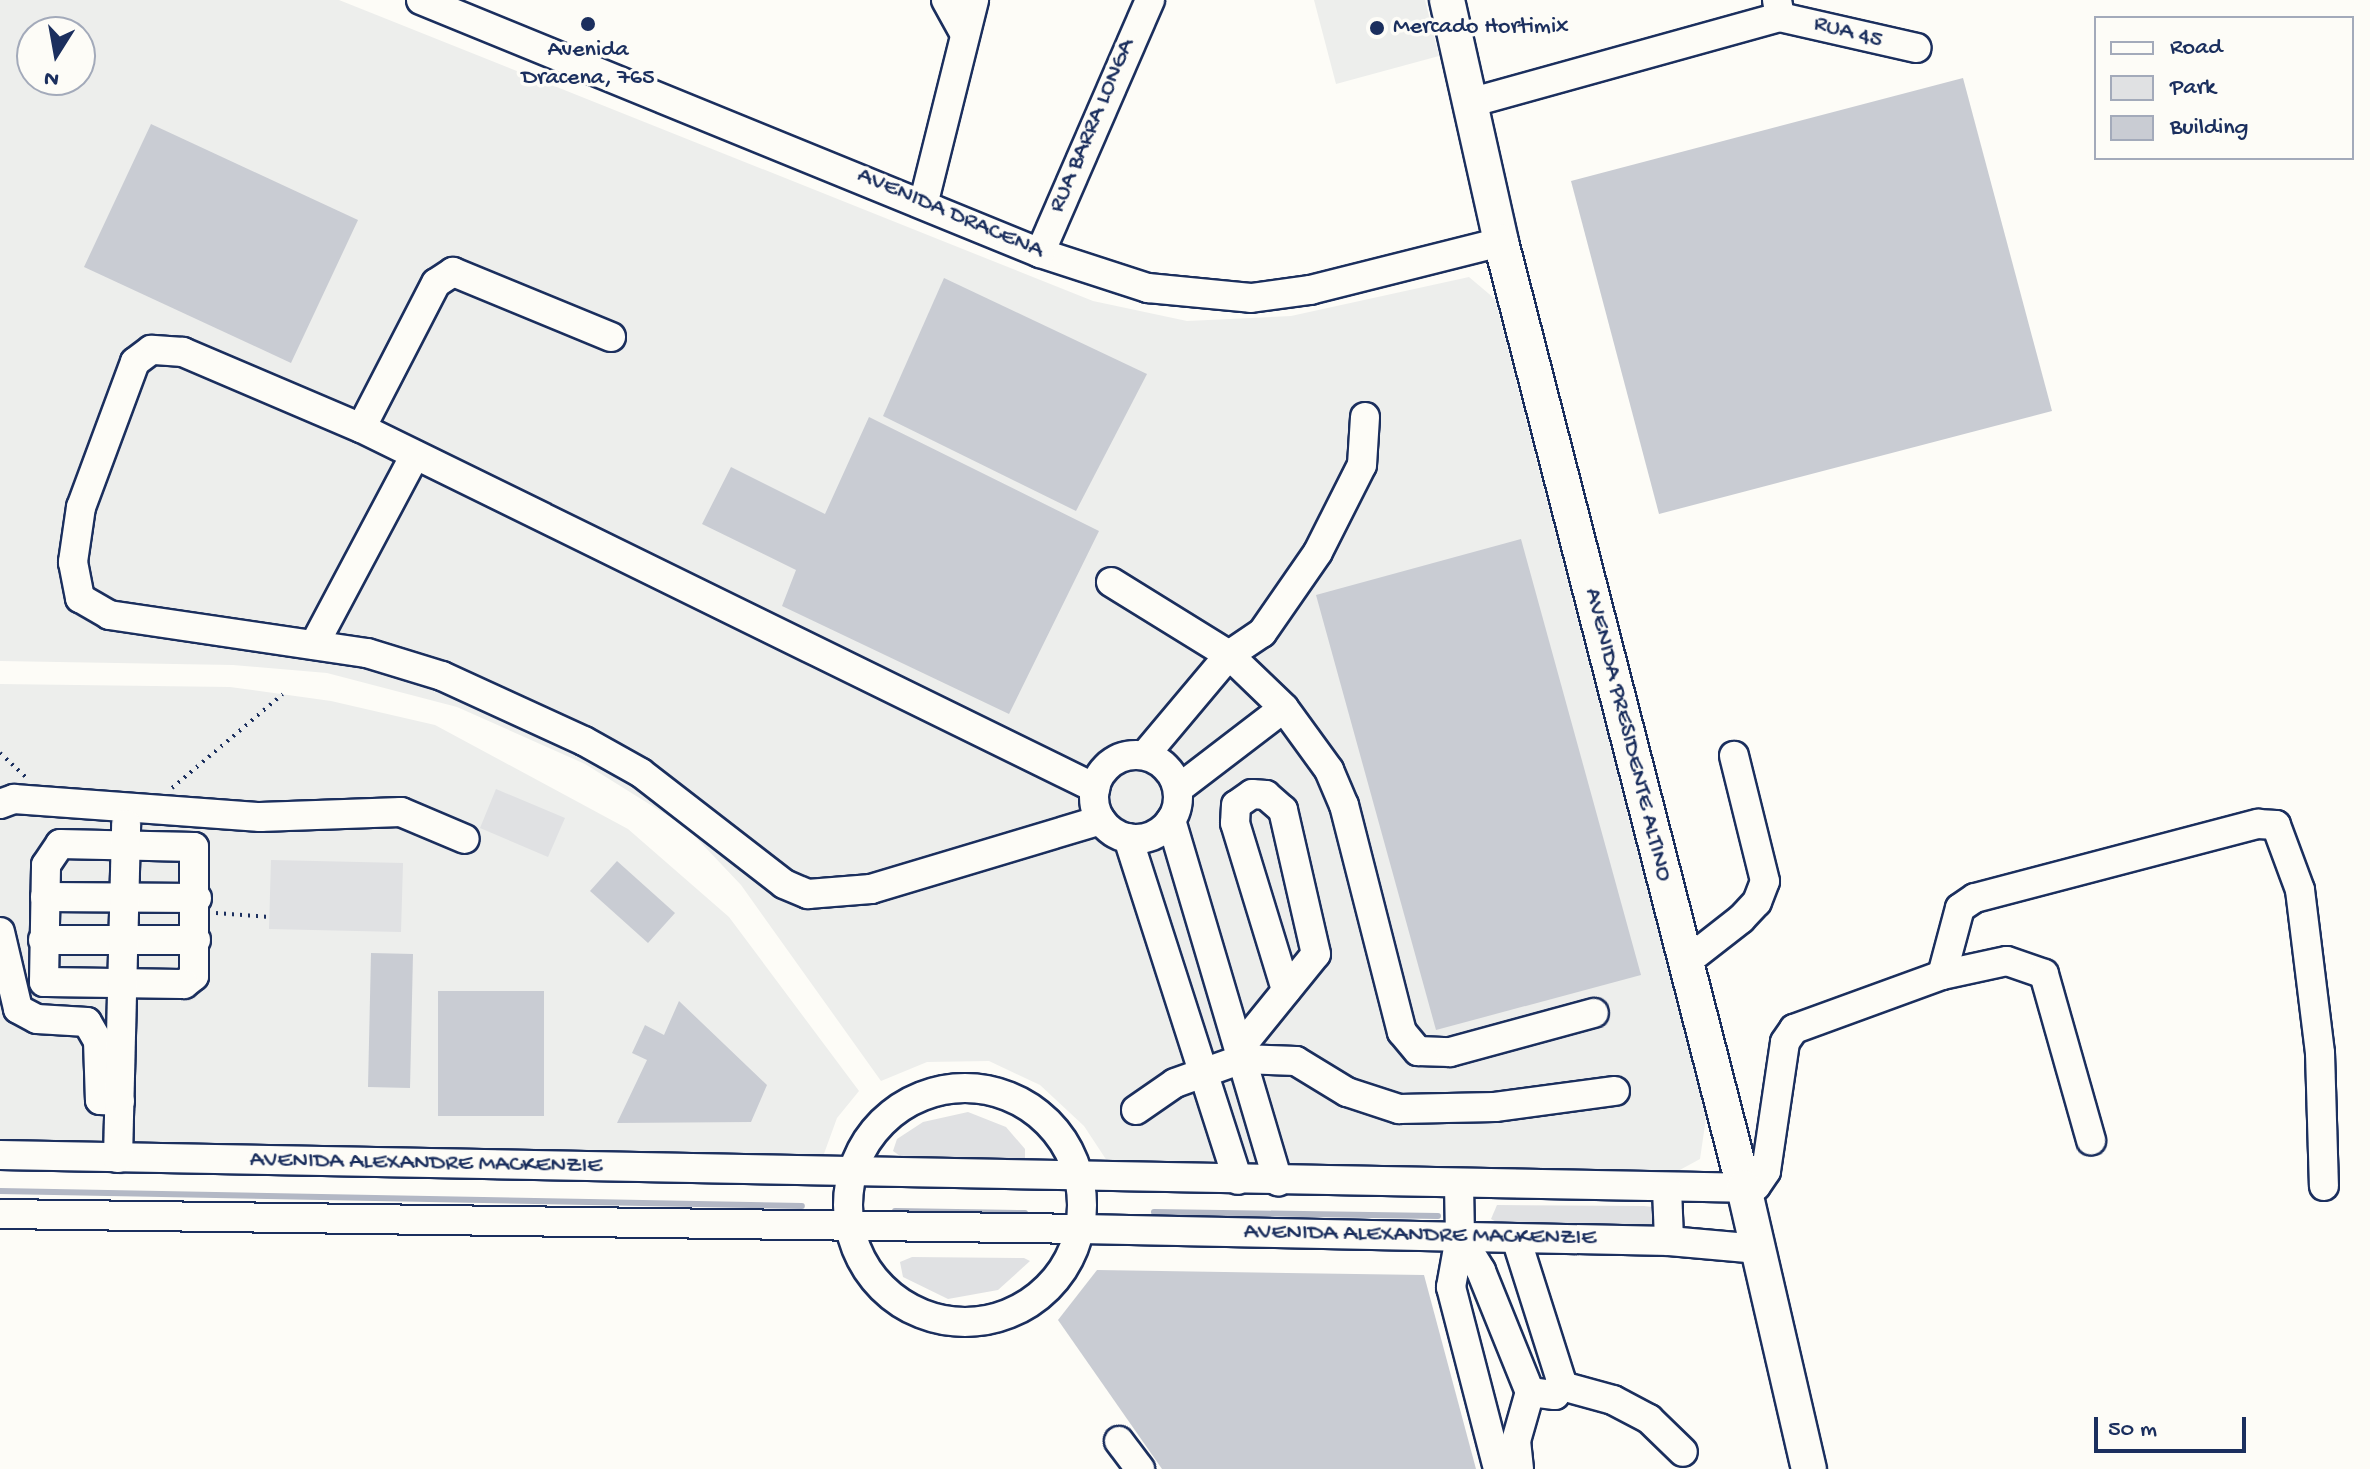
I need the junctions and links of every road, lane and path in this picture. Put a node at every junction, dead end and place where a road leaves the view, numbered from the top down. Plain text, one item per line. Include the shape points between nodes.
1 (946, 0) edge
2 (974, 0) edge
3 (1150, 0) edge
4 (1447, 0) edge
5 (438, 3) edge
6 (1779, 8) edge
7 (964, 32) junction
8 (1917, 48) dead end
9 (1473, 102) junction
10 (924, 201) junction
11 (1501, 242) junction
12 (1040, 253) junction
13 (611, 337) dead end
14 (1365, 417) dead end
15 (361, 428) junction
16 (415, 455) junction
17 (1111, 582) dead end
18 (314, 645) junction
19 (1229, 655) junction
20 (283, 694) dead end
21 (1284, 708) junction
22 (0, 753) edge
23 (1145, 755) junction
24 (1734, 756) dead end
25 (30, 781) dead end
26 (1095, 788) junction
27 (1178, 789) junction
28 (167, 792) dead end
29 (0, 804) edge
30 (125, 807) junction
31 (1101, 820) junction
32 (1171, 820) junction
33 (1128, 838) junction
34 (465, 839) dead end
35 (126, 844) junction
36 (125, 896) junction
37 (45, 897) junction
38 (199, 917) junction
39 (269, 917) dead end
40 (0, 932) edge
41 (43, 940) junction
42 (124, 940) junction
43 (1686, 962) junction
44 (1942, 975) junction
45 (124, 985) junction
46 (1286, 990) junction
47 (1594, 1013) dead end
48 (1241, 1054) junction
49 (1203, 1070) junction
50 (1615, 1091) dead end
51 (120, 1101) junction
52 (1136, 1110) dead end
53 (2091, 1140) dead end
54 (0, 1155) edge
55 (118, 1158) junction
56 (852, 1173) junction
57 (1079, 1177) junction
58 (1238, 1180) junction
59 (1278, 1181) junction
60 (1459, 1185) junction
61 (2324, 1186) dead end
62 (1667, 1188) junction
63 (1744, 1188) junction
64 (0, 1214) edge
65 (850, 1228) junction
66 (1081, 1229) junction
67 (1460, 1237) junction
68 (1516, 1238) junction
69 (1669, 1241) junction
70 (1759, 1249) junction
71 (1562, 1386) junction
72 (1530, 1392) junction
73 (1119, 1441) dead end
74 (1683, 1452) dead end
75 (1140, 1469) edge
76 (1498, 1469) edge
77 (1519, 1469) edge
78 (1809, 1469) edge

1 - 7 street
2 - 7 street
3 - 12 street, RUA BARRA LONGA
4 - 9 main road, AVENIDA PRESIDENTE ALTINO
5 - 10 street, AVENIDA DRACENA
6 - 8 street, RUA 45
6 - 9 street
7 - 10 street
9 - 11 main road, AVENIDA PRESIDENTE ALTINO
10 - 12 street, AVENIDA DRACENA
11 - 12 street, AVENIDA DRACENA via 1310,290 1251,298 1148,288
11 - 43 main road, AVENIDA PRESIDENTE ALTINO
13 - 15 street via 453,272 436,283
14 - 19 street via 1368,435 1362,465 1318,552 1262,633
15 - 16 street
15 - 18 street via 183,352 151,350 135,362 81,507 73,562 80,598 109,615
16 - 18 street
16 - 26 street
17 - 19 street
18 - 31 street via 367,653 442,676 584,741 641,773 784,884 808,894 871,889
19 - 21 street
19 - 23 street
20 - 28 path
21 - 27 street
21 - 47 street via 1329,770 1344,805 1402,1032 1418,1051 1450,1052
22 - 25 path
23 - 26 street via 1113,761
23 - 27 street via 1160,762
24 - 43 street via 1765,881 1757,902 1741,919
26 - 31 street
27 - 32 street
29 - 30 street via 14,799
30 - 34 street via 260,817 401,812
30 - 35 street
31 - 33 street
32 - 33 street via 1152,835
32 - 48 street
33 - 49 street
35 - 36 street
35 - 37 street via 60,844 49,853
35 - 38 street via 194,847
36 - 37 street
36 - 38 street
36 - 42 street
37 - 41 street
38 - 39 path
38 - 42 street
38 - 45 street via 194,976 184,984
40 - 51 street via 18,1009 37,1019 87,1022 98,1041 100,1100
41 - 42 street
41 - 45 street via 44,982
42 - 45 street
43 - 63 main road, AVENIDA PRESIDENTE ALTINO
44 - 53 street via 2007,961 2044,974
44 - 61 street via 1960,908 1975,898 2258,824 2276,825 2300,890 2320,1053
44 - 63 street via 1794,1029 1785,1042 1766,1171 1756,1186
45 - 51 street
46 - 46 street via 1310,968 1317,938 1283,810 1266,795 1252,794 1236,805 1235,823
46 - 48 street
48 - 49 street
48 - 50 street via 1296,1061 1347,1092 1399,1109 1495,1107
48 - 59 street
49 - 52 street
49 - 58 street
51 - 55 street
54 - 55 street, AVENIDA ALEXANDRE MACKENZIE
55 - 56 street, AVENIDA ALEXANDRE MACKENZIE
56 - 57 street, AVENIDA ALEXANDRE MACKENZIE
56 - 57 street via 875,1130 898,1109 927,1094 967,1088 1007,1096 1035,1111 1058,1134
56 - 65 street
57 - 58 street, AVENIDA ALEXANDRE MACKENZIE
57 - 66 street
58 - 59 street, AVENIDA ALEXANDRE MACKENZIE
59 - 60 street, AVENIDA ALEXANDRE MACKENZIE
60 - 62 street, AVENIDA ALEXANDRE MACKENZIE
60 - 67 street
62 - 63 street, AVENIDA ALEXANDRE MACKENZIE
62 - 69 street
63 - 70 main road, AVENIDA PRESIDENTE ALTINO
64 - 65 street, AVENIDA ALEXANDRE MACKENZIE
65 - 66 street, AVENIDA ALEXANDRE MACKENZIE
65 - 66 street via 866,1268 896,1300 922,1314 965,1322 1008,1314 1045,1291 1064,1269
66 - 67 street, AVENIDA ALEXANDRE MACKENZIE
67 - 68 street, AVENIDA ALEXANDRE MACKENZIE
67 - 72 street via 1481,1271
67 - 76 street via 1451,1287
68 - 69 street, AVENIDA ALEXANDRE MACKENZIE
68 - 71 street
69 - 70 street, AVENIDA ALEXANDRE MACKENZIE
70 - 78 main road, AVENIDA PRESIDENTE ALTINO
71 - 72 street via 1555,1395
71 - 74 street via 1613,1400 1637,1413
72 - 77 street via 1516,1441
73 - 75 street

